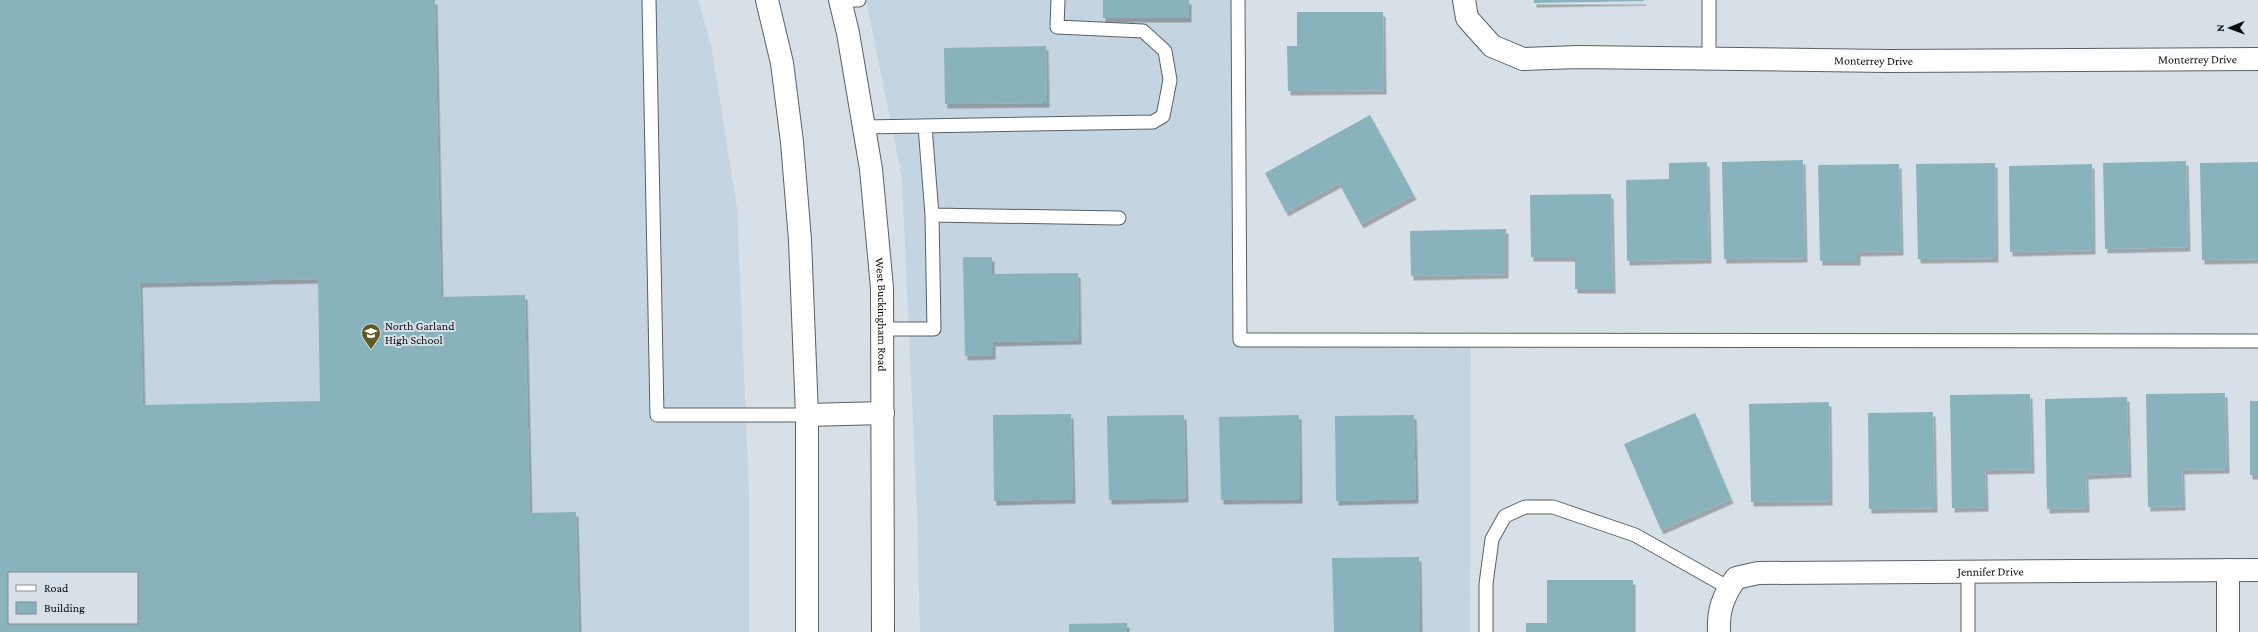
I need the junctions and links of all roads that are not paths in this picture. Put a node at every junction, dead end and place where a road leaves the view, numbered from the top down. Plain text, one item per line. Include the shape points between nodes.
1 (650, 0) edge
2 (767, 0) edge
3 (840, 0) edge
4 (859, 0) edge
5 (1058, 0) edge
6 (1238, 0) edge
7 (1464, 0) edge
8 (1709, 0) edge
9 (1709, 58) junction
10 (2258, 59) edge
11 (925, 126) junction
12 (864, 127) junction
13 (932, 215) junction
14 (1119, 218) dead end
15 (882, 329) junction
16 (2258, 341) edge
17 (883, 413) junction
18 (807, 415) junction
19 (2228, 570) junction
20 (2258, 570) edge
21 (1968, 572) junction
22 (1729, 588) junction
23 (807, 632) edge
24 (883, 632) edge
25 (1486, 632) edge
26 (1719, 632) edge
27 (1968, 632) edge
28 (2228, 632) edge

1 - 18 lane via 657,415
2 - 18 street via 782,63 792,142 800,240
3 - 4 lane
3 - 12 street, West Buckingham Road
5 - 11 lane via 1057,27 1143,31 1165,51 1170,80 1163,116 1153,122
6 - 16 lane via 1240,340
7 - 9 street, Monterrey Drive via 1467,18 1492,46 1523,59
8 - 9 lane
9 - 10 street, Monterrey Drive
11 - 12 lane
11 - 13 lane
12 - 15 street, West Buckingham Road via 882,288
13 - 14 lane
13 - 15 lane via 934,329
15 - 17 street, West Buckingham Road
17 - 18 street
17 - 24 street, West Buckingham Road
18 - 23 street
19 - 20 street, Jennifer Drive
19 - 21 street, Jennifer Drive
19 - 28 street
21 - 22 street, Jennifer Drive via 1758,573 1736,578
21 - 27 lane
22 - 25 lane via 1635,535 1552,507 1525,507 1505,516 1492,539 1486,584
22 - 26 street via 1718,613

